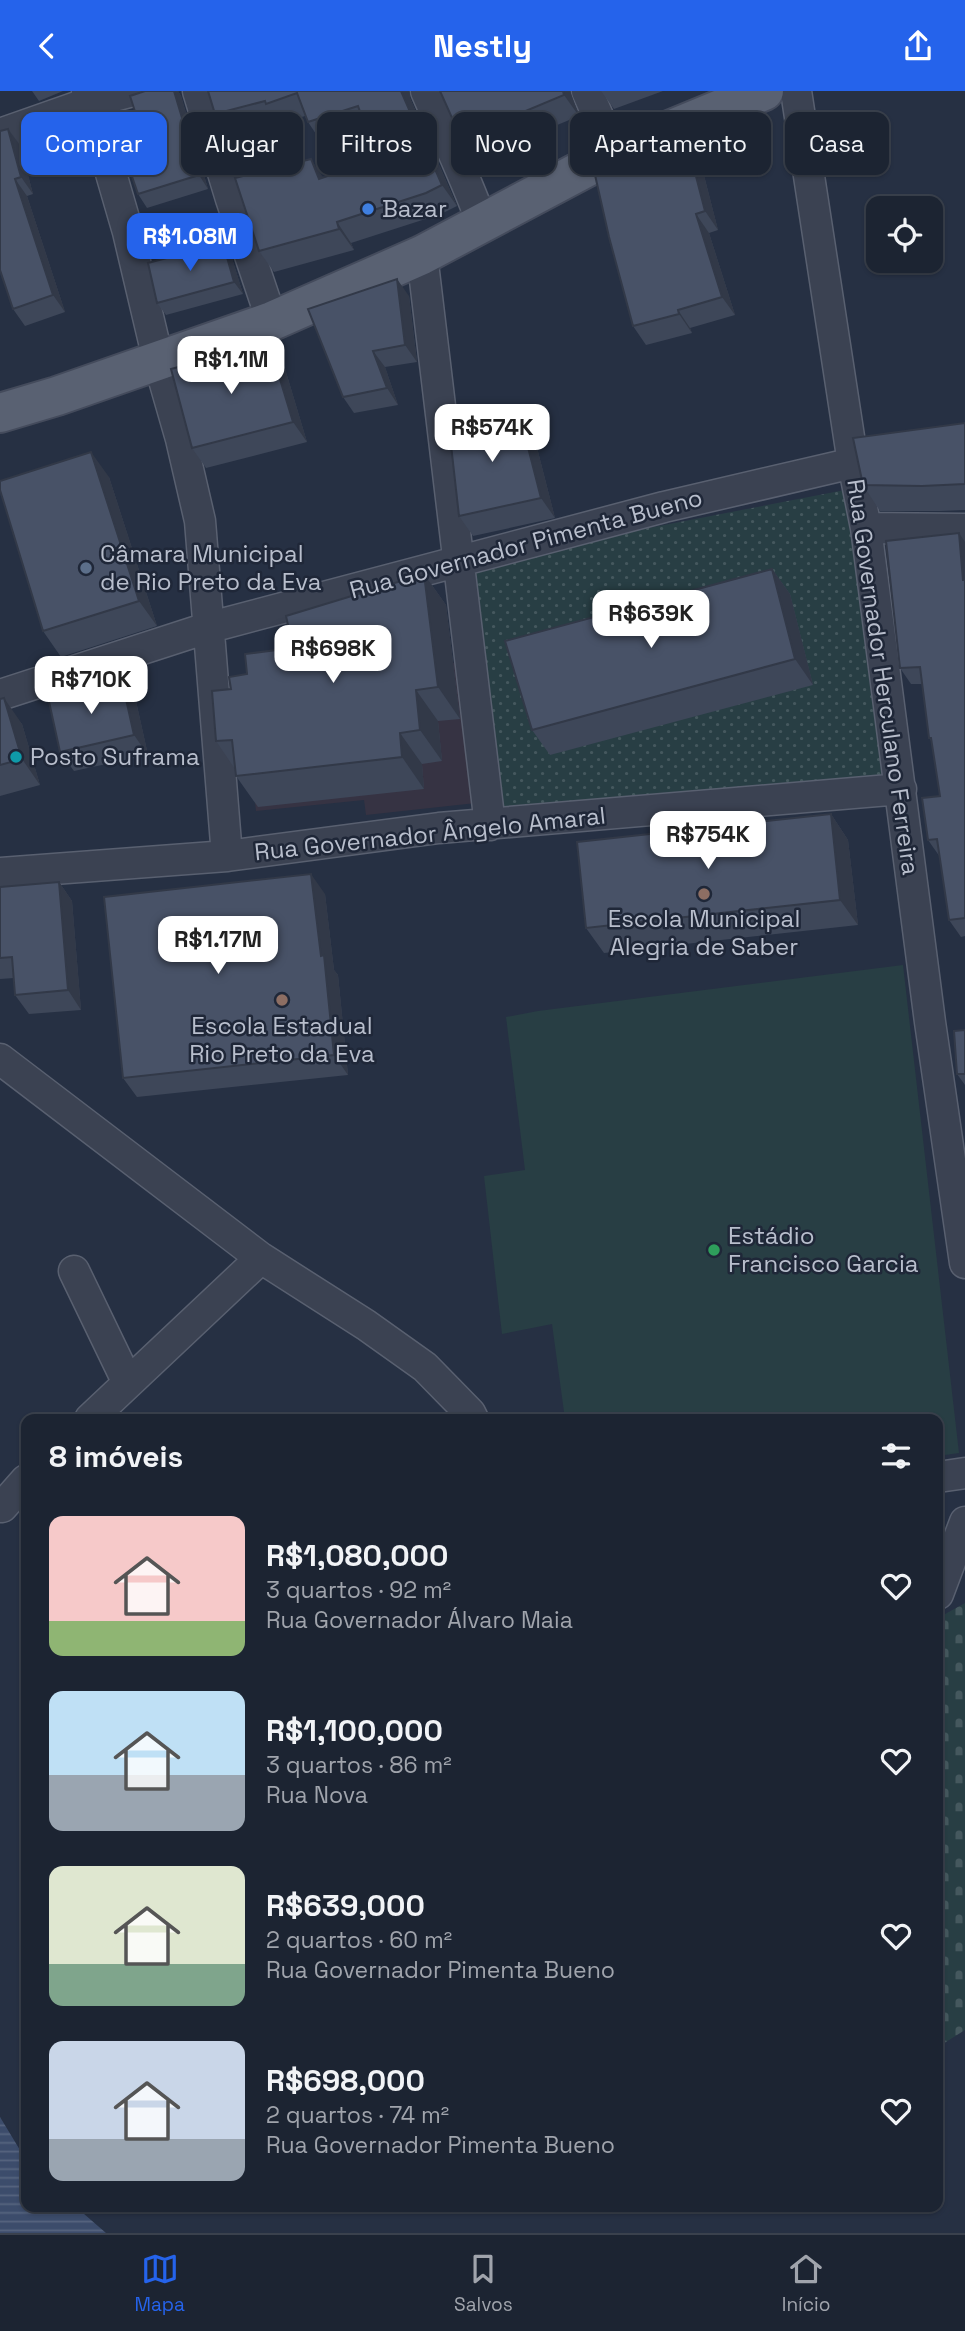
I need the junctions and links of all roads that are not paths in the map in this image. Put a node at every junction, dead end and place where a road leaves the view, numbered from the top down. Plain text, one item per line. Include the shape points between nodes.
1 (133, 91) edge
2 (198, 91) edge
3 (426, 91) edge
4 (587, 91) edge
5 (764, 91) edge
6 (796, 91) edge
7 (89, 97) edge
8 (596, 112) edge
9 (713, 112) edge
10 (0, 134) edge
11 (573, 175) edge
12 (482, 223) junction
13 (422, 255) junction
14 (272, 321) junction
15 (158, 359) junction
16 (0, 413) edge
17 (853, 463) junction
18 (866, 528) junction
19 (965, 529) edge
20 (459, 561) junction
21 (207, 628) junction
22 (0, 695) edge
23 (901, 789) junction
24 (490, 825) junction
25 (227, 856) junction
26 (0, 873) edge
27 (0, 1059) edge
28 (261, 1258) junction
29 (965, 1263) edge
30 (74, 1271) dead end
31 (128, 1383) junction
32 (95, 1414) edge
33 (470, 1414) edge
34 (965, 1473) edge
35 (943, 1475) edge
36 (21, 1485) edge
37 (2, 1507) dead end
38 (965, 1522) edge
39 (943, 1581) edge

1 - 7 street
2 - 14 street
3 - 12 street
4 - 8 street
5 - 9 main road
6 - 17 street, Rua Governador Herculano Ferreira
7 - 10 street
7 - 15 street
11 - 12 main road
12 - 13 main road
13 - 14 main road
13 - 20 street
14 - 15 main road
15 - 16 main road
15 - 21 street via 200,521
17 - 18 street, Rua Governador Herculano Ferreira
17 - 20 street, Rua Governador Pimenta Bueno
18 - 19 street
18 - 23 street, Rua Governador Herculano Ferreira
20 - 21 street, Rua Governador Pimenta Bueno
20 - 24 street
21 - 22 street, Rua Governador Pimenta Bueno
21 - 25 street
23 - 24 street, Rua Governador Ângelo Amaral
23 - 29 street, Rua Governador Herculano Ferreira
24 - 25 street, Rua Governador Ângelo Amaral
25 - 26 street, Rua Governador Ângelo Amaral
27 - 28 street
28 - 31 street
28 - 33 street via 425,1367
30 - 31 street
31 - 32 street
34 - 35 street
36 - 37 street
38 - 39 street

